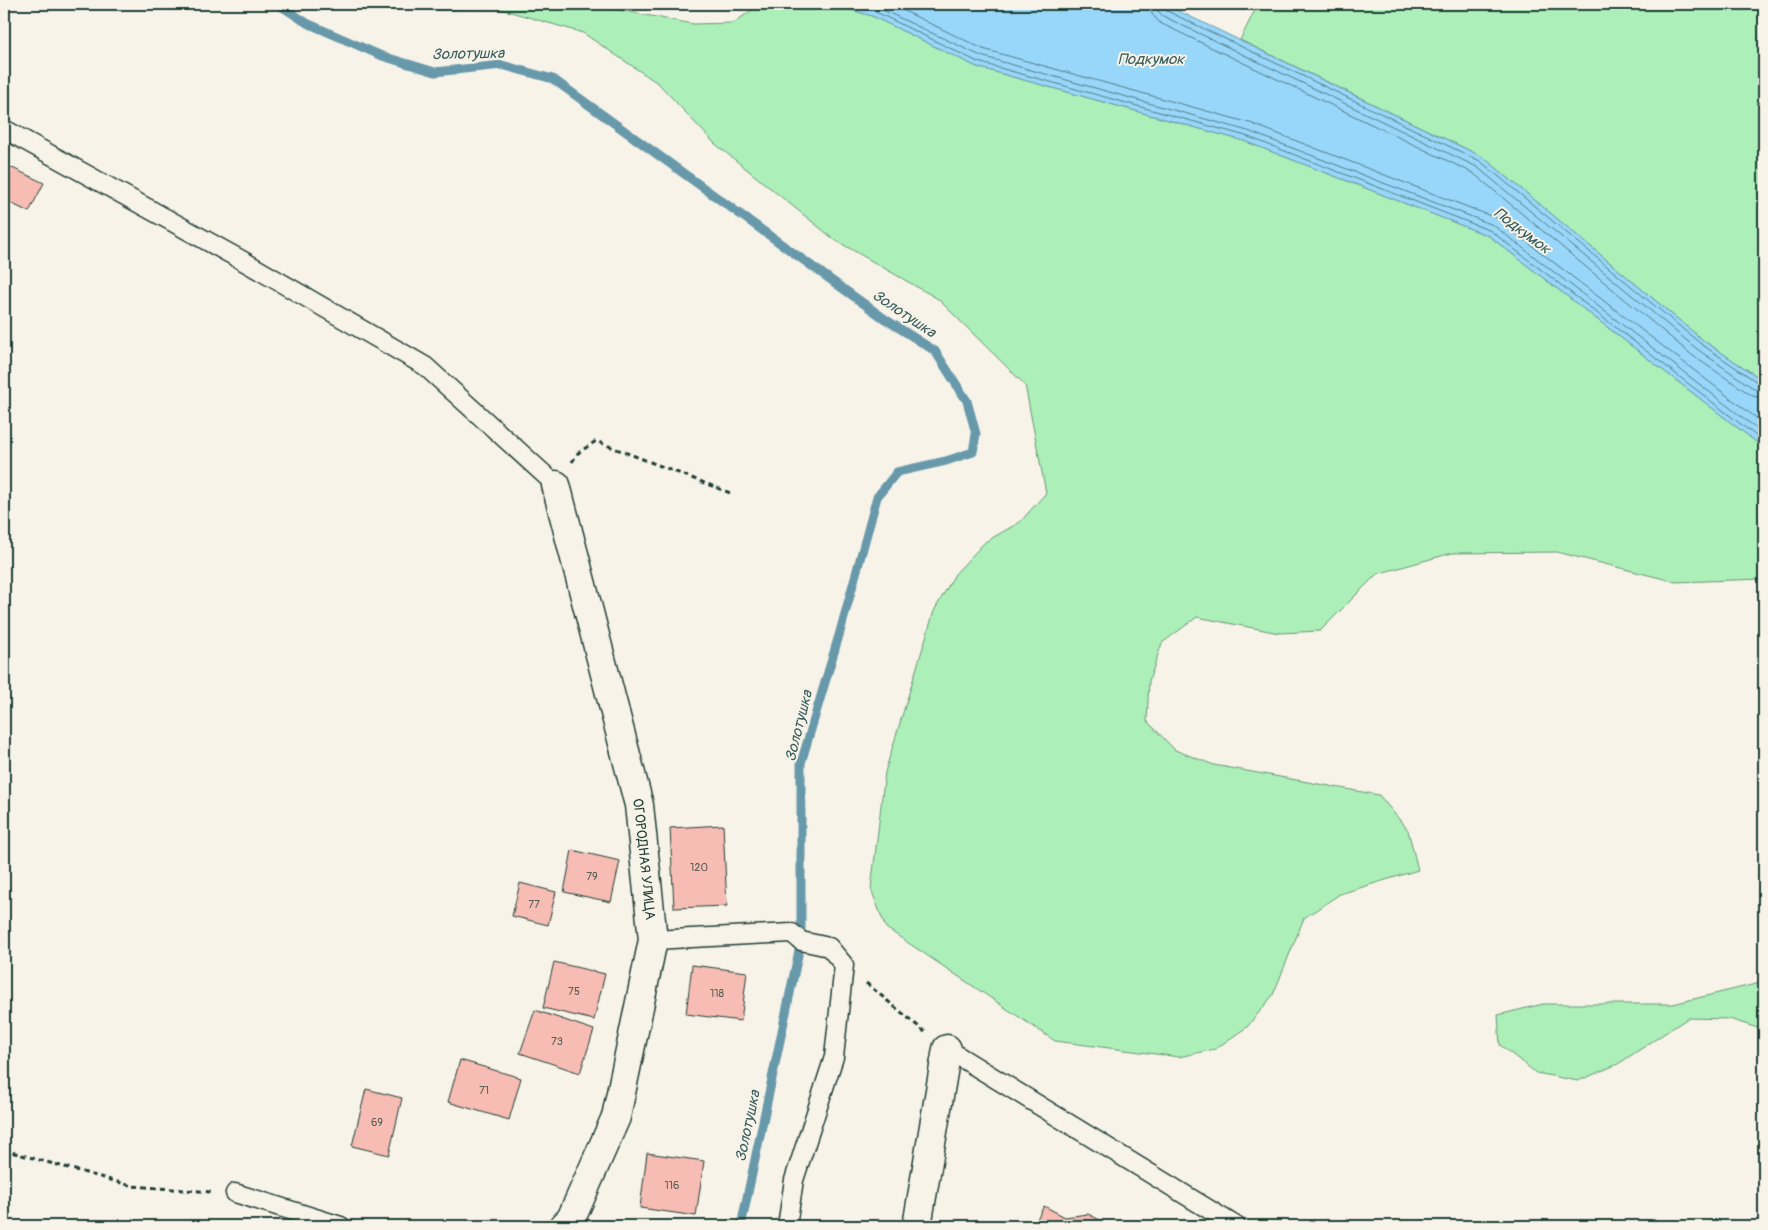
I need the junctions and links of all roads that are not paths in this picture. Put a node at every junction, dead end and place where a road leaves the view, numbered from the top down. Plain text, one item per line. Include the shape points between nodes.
1 (4, 129) edge
2 (556, 485) joint
3 (654, 940) junction
4 (947, 1049) joint
5 (235, 1193) road end
6 (341, 1226) edge
7 (564, 1226) edge
8 (787, 1226) edge
9 (917, 1226) edge
10 (1236, 1226) edge

1 - 2 lane via 426,366
2 - 3 street, ОГОРОДНАЯ УЛИЦА via 639,805
3 - 7 street, ОГОРОДНАЯ УЛИЦА via 616,1117 572,1218
3 - 8 lane via 792,933 801,941 830,947 844,965 834,1057 794,1180
4 - 9 street
4 - 10 lane
5 - 6 lane

